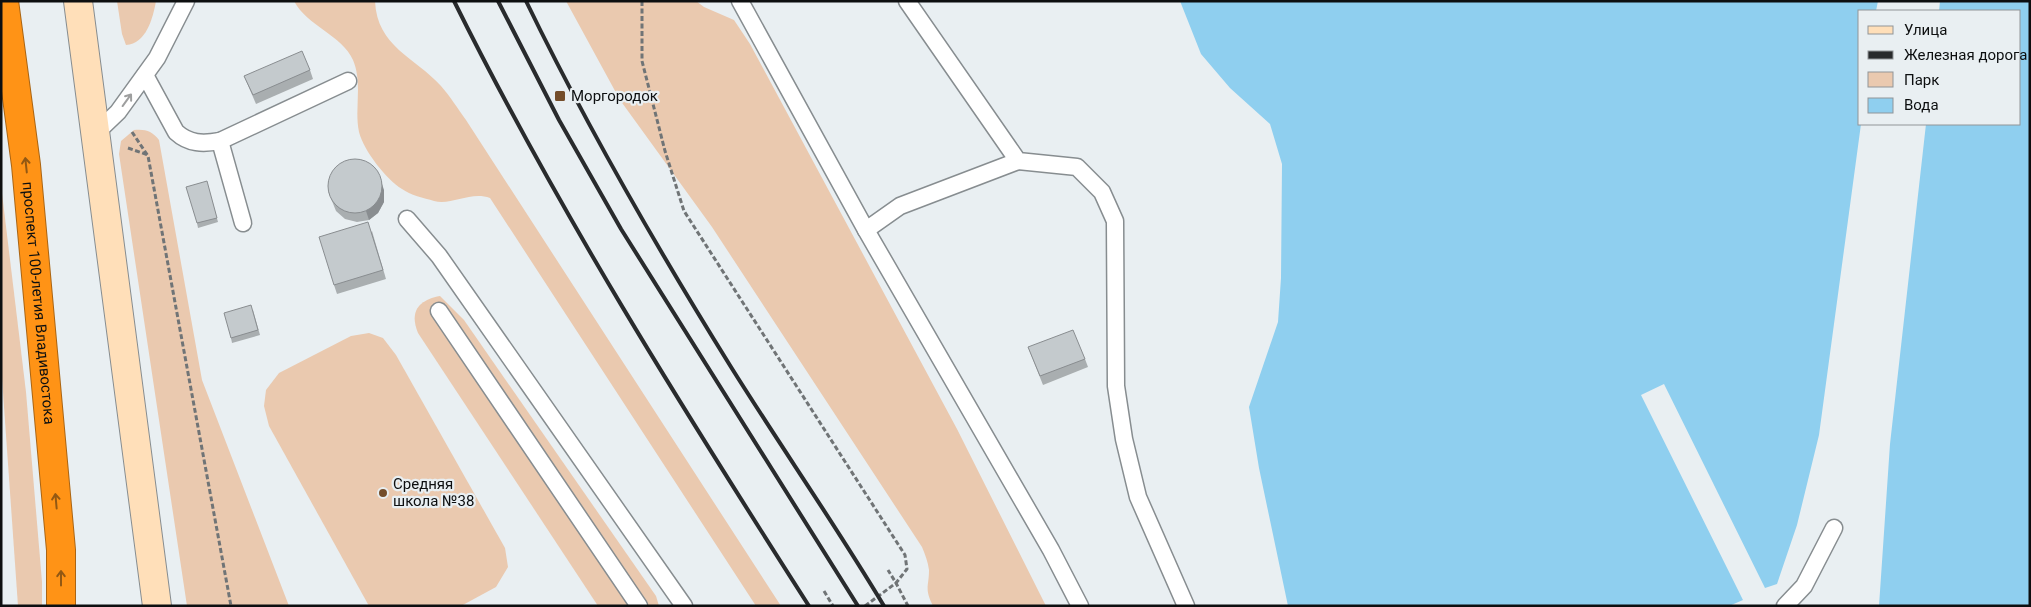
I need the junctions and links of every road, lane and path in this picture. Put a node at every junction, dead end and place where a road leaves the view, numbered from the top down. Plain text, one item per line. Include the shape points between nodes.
1 (4, 1) edge
2 (78, 1) edge
3 (186, 1) edge
4 (642, 1) edge
5 (740, 1) edge
6 (907, 1) edge
7 (145, 75) junction
8 (348, 81) dead end
9 (94, 135) junction
10 (220, 141) junction
11 (133, 150) dead end
12 (1018, 161) junction
13 (407, 220) dead end
14 (243, 223) dead end
15 (866, 230) junction
16 (439, 311) dead end
17 (1834, 528) dead end
18 (888, 570) dead end
19 (896, 583) junction
20 (824, 591) dead end
21 (61, 606) edge
22 (157, 606) edge
23 (231, 606) edge
24 (639, 606) edge
25 (684, 606) edge
26 (833, 606) edge
27 (865, 606) edge
28 (908, 606) edge
29 (1080, 606) edge
30 (1186, 606) edge
31 (1785, 606) edge

21 -> 1 highway, проспект 100-летия Владивостока via 61,550 26,165
2 - 9 street
3 - 7 lane
4 - 19 path via 642,61 684,211 906,554 907,569
5 - 15 lane
6 - 12 lane
9 -> 7 lane via 118,112
7 - 10 lane via 176,132 197,143
8 - 10 lane
9 - 22 street
10 - 14 lane
11 - 23 path via 148,156
12 - 15 lane via 900,206
12 - 30 lane via 1077,168 1102,192 1115,221 1116,386 1124,439 1138,497
13 - 25 lane via 439,256
15 - 29 lane
16 - 24 lane
17 - 31 lane via 1804,586
18 - 19 path
19 - 27 path
19 - 28 path
20 - 26 path

